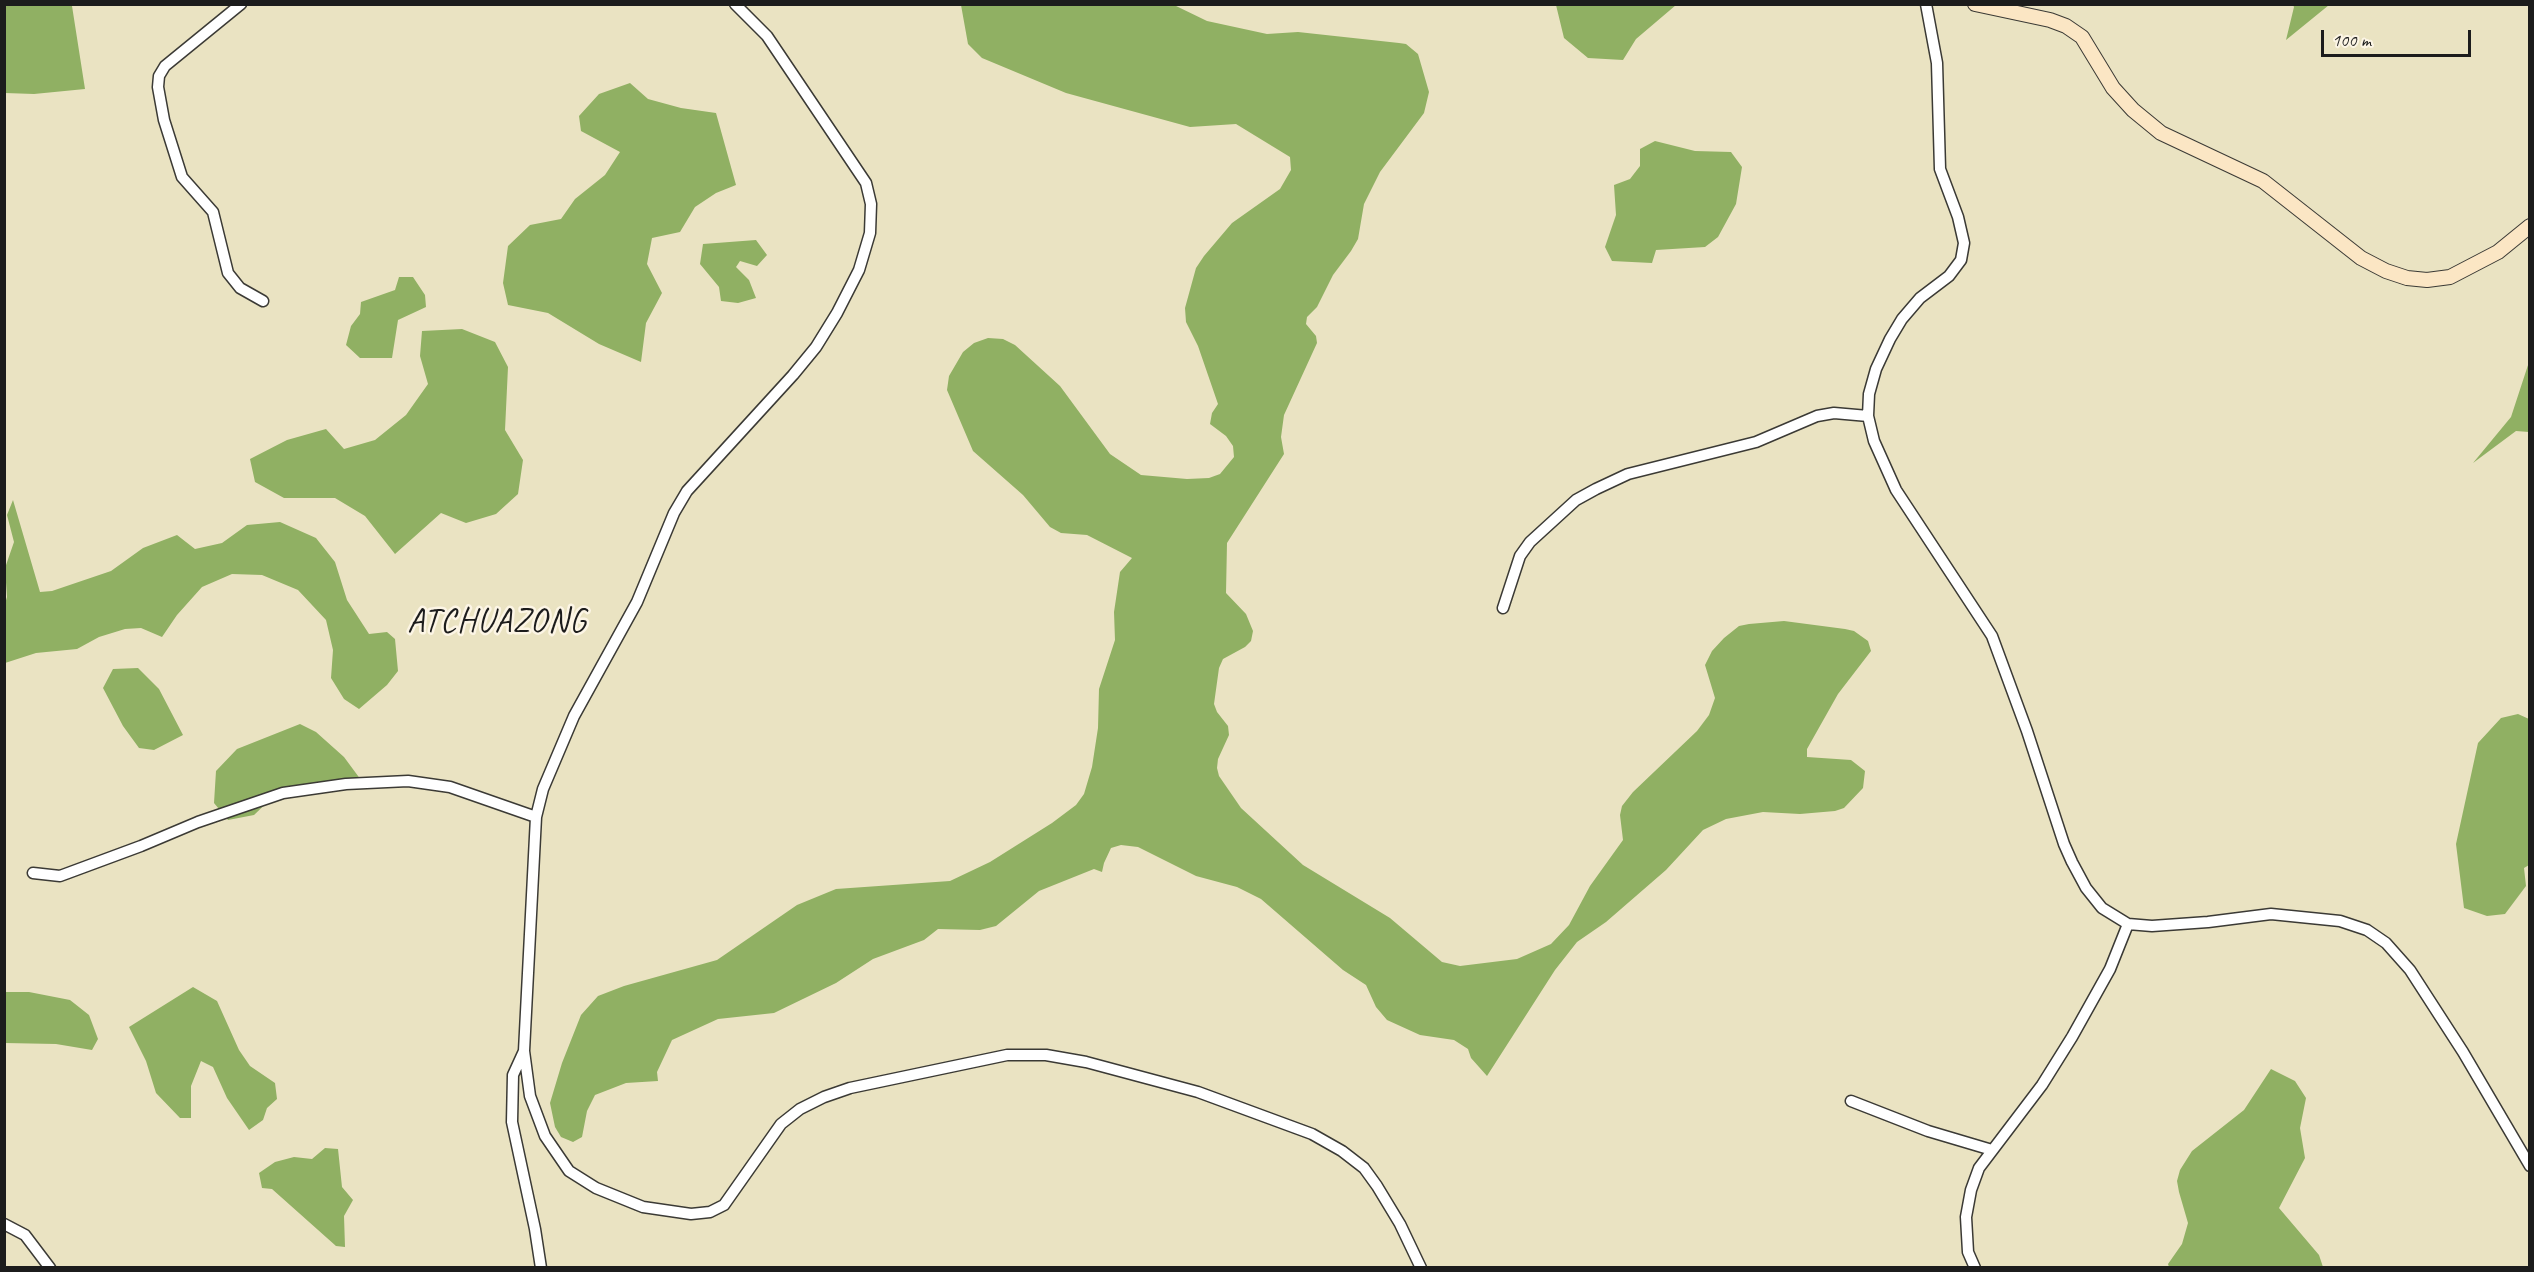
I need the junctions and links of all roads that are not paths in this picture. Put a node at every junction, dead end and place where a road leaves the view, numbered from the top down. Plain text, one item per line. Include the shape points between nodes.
1 (241, 4) edge
2 (735, 4) edge
3 (1926, 4) edge
4 (1976, 4) edge
5 (2529, 226) edge
6 (263, 301) dead end
7 (1868, 416) junction
8 (1503, 608) dead end
9 (536, 816) junction
10 (33, 873) dead end
11 (2128, 924) junction
12 (524, 1051) junction
13 (1851, 1101) dead end
14 (1992, 1150) junction
15 (2529, 1166) edge
16 (4, 1224) edge
17 (50, 1268) edge
18 (541, 1268) edge
19 (1421, 1268) edge
20 (1975, 1268) edge

1 - 6 street via 165,66 158,87 182,177 213,212 228,273 240,288
2 - 9 street via 766,36 866,183 871,204 870,233 859,270 816,347 682,498 637,602 566,734
3 - 7 street via 1937,63 1940,169 1964,243 1961,260 1949,276 1920,298 1890,339 1871,386
4 - 5 street via 2066,26 2082,37 2113,88 2161,133 2263,181 2361,258 2386,271 2427,280 2450,277 2498,252
7 - 8 street via 1817,416 1756,442 1628,474 1596,489 1576,500 1530,542 1520,556
7 - 11 street via 1874,441 1896,490 1992,636 2072,862 2102,908
9 - 10 street via 450,787 408,781 346,784 284,793 60,876
9 - 12 street
11 - 14 street via 2110,969 2072,1037 2037,1092
11 - 15 street via 2152,926 2271,914 2340,921 2367,930 2386,943 2410,970
12 - 18 street via 513,1075 512,1122
12 - 19 street via 535,1116 555,1154 569,1171 596,1188 643,1207 691,1214 710,1212 724,1205 781,1124 824,1097 1007,1055 1046,1055 1197,1092 1312,1134 1342,1151 1364,1168 1377,1186
13 - 14 street via 1928,1131
14 - 20 street via 1979,1168 1966,1217 1968,1252
16 - 17 street via 25,1235

